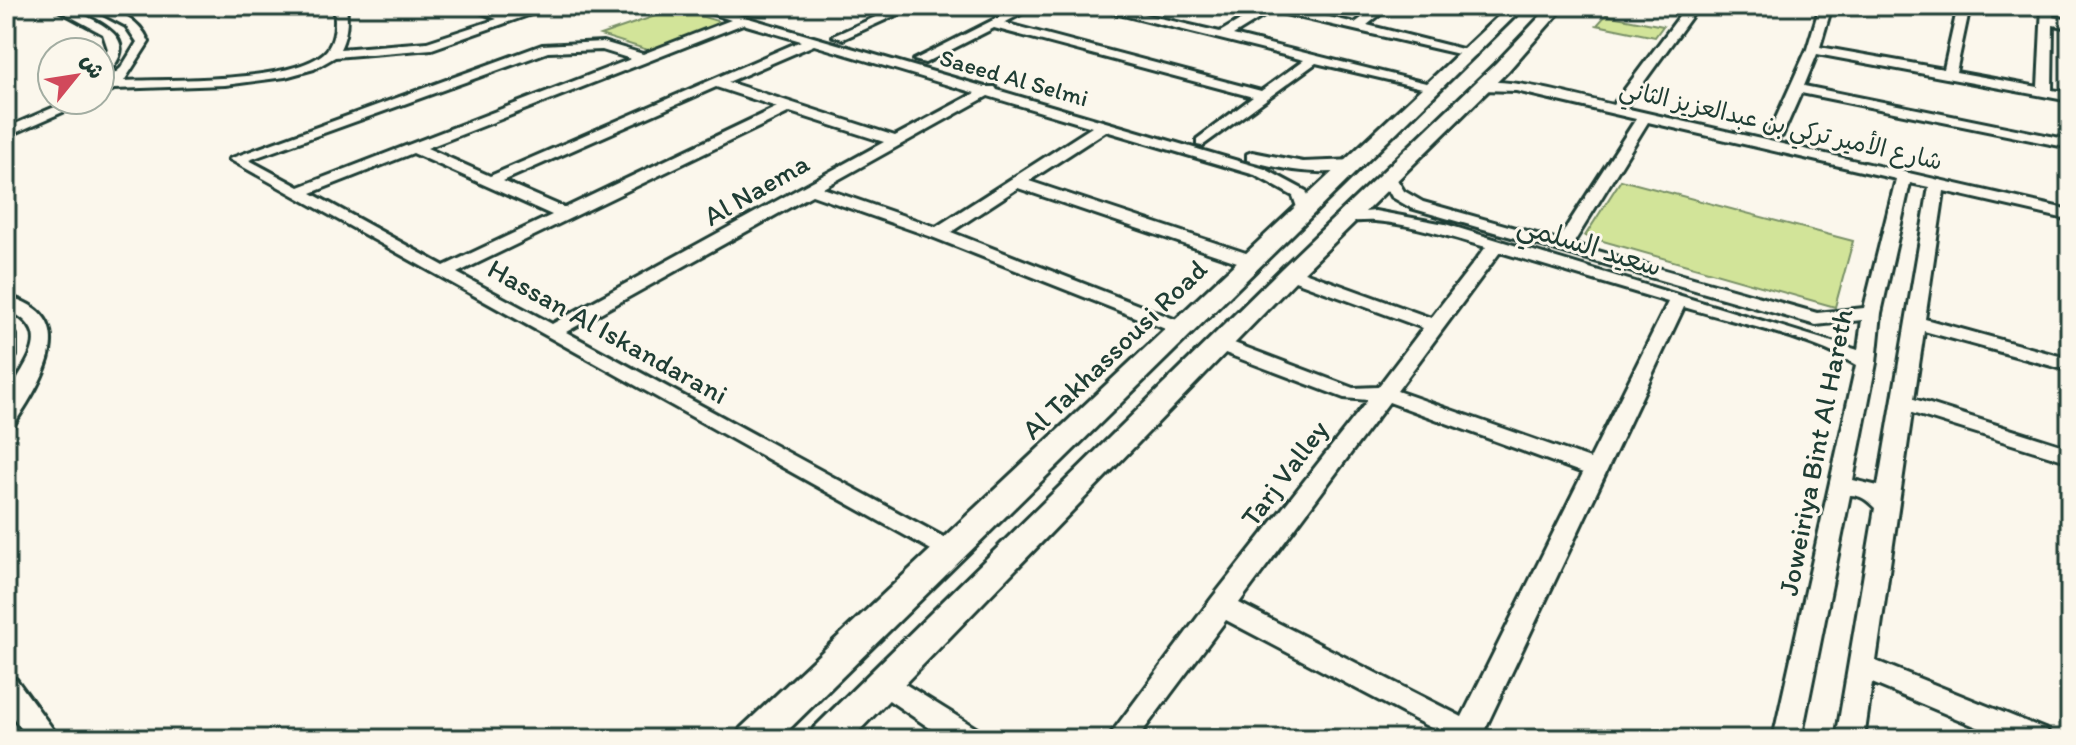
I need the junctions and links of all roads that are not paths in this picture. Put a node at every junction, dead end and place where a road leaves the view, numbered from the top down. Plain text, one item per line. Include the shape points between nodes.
1 (57, 6) edge
2 (94, 6) edge
3 (340, 6) edge
4 (472, 6) edge
5 (548, 6) edge
6 (695, 6) edge
7 (733, 6) edge
8 (910, 6) edge
9 (1030, 6) edge
10 (1093, 6) edge
11 (1272, 6) edge
12 (1385, 6) edge
13 (1518, 6) edge
14 (1558, 6) edge
15 (1693, 6) edge
16 (1826, 6) edge
17 (1964, 6) edge
18 (2048, 13) edge
19 (509, 19) junction
20 (742, 20) junction
21 (993, 24) junction
22 (2070, 24) edge
23 (1357, 27) junction
24 (110, 36) edge
25 (839, 36) junction
26 (1223, 36) junction
27 (812, 41) junction
28 (1813, 49) junction
29 (331, 53) junction
30 (1472, 53) junction
31 (643, 58) junction
32 (1314, 58) junction
33 (920, 60) junction
34 (1949, 74) junction
35 (1515, 78) junction
36 (116, 83) edge
37 (716, 83) junction
38 (116, 85) edge
39 (1435, 87) junction
40 (993, 88) junction
41 (1796, 88) junction
42 (2045, 92) junction
43 (1264, 96) junction
44 (2070, 97) edge
45 (1621, 106) junction
46 (789, 107) junction
47 (36, 110) edge
48 (46, 116) edge
49 (1645, 116) junction
50 (1671, 117) junction
51 (6, 124) edge
52 (1706, 125) junction
53 (1104, 126) junction
54 (6, 133) edge
55 (1775, 136) junction
56 (895, 141) junction
57 (2070, 144) edge
58 (414, 148) junction
59 (1209, 148) junction
60 (1276, 164) junction
61 (1355, 165) junction
62 (1260, 172) junction
63 (1388, 176) junction
64 (490, 181) junction
65 (1902, 182) junction
66 (1019, 183) junction
67 (1936, 189) junction
68 (813, 190) junction
69 (298, 193) junction
70 (2070, 202) edge
71 (1305, 210) junction
72 (1413, 212) junction
73 (564, 214) junction
74 (2070, 215) edge
75 (1349, 217) junction
76 (938, 233) junction
77 (1496, 246) junction
78 (1563, 246) junction
79 (1252, 261) junction
80 (443, 273) junction
81 (1290, 273) junction
82 (1678, 300) junction
83 (6, 302) edge
84 (1872, 313) junction
85 (1816, 319) junction
86 (1917, 323) junction
87 (1437, 327) junction
88 (1180, 328) junction
89 (553, 331) junction
90 (6, 335) edge
91 (1813, 340) junction
92 (1219, 344) junction
93 (6, 356) edge
94 (1866, 363) junction
95 (2070, 365) edge
96 (1384, 393) junction
97 (1903, 403) junction
98 (6, 421) edge
99 (2070, 455) edge
100 (1844, 464) junction
101 (1594, 469) junction
102 (1891, 482) junction
103 (1838, 490) junction
104 (1887, 507) junction
105 (951, 552) junction
106 (1221, 605) junction
107 (1863, 667) junction
108 (884, 682) junction
109 (6, 687) edge
110 (1473, 736) edge
111 (46, 739) edge
112 (754, 739) edge
113 (827, 739) edge
114 (969, 739) edge
115 (1121, 739) edge
116 (1787, 739) edge
117 (1850, 739) edge
118 (2037, 739) edge

1 - 24 street
2 - 36 street via 132,24 143,42
3 - 29 street via 341,29
4 - 19 street
5 - 19 street
6 - 20 street, Saeed Al Selmi
7 - 25 street, Saeed Al Selmi
8 - 25 street
9 - 21 street
10 - 26 street
11 - 23 street
11 - 26 street
12 - 23 street
13 - 30 main road, Al Takhassousi Road
14 - 35 main road
15 - 45 street
16 - 28 street
17 - 34 street
18 - 22 street
18 - 42 street
19 - 29 street via 428,46
20 - 27 street, Saeed Al Selmi
20 - 31 street
21 - 33 street
21 - 43 street
23 - 30 street
25 - 33 street, Saeed Al Selmi
26 - 32 street
27 - 37 street
27 - 40 street, Saeed Al Selmi
28 - 34 street
28 - 41 street
29 - 38 street via 307,67 264,77
30 - 39 main road, Al Takhassousi Road
31 - 58 street
31 - 69 street, Hassan Al Iskandarani via 603,46 546,48 237,159
32 - 39 street
32 - 43 street
33 - 40 street, Saeed Al Selmi
34 - 42 street
35 - 45 street, شارع الأمير تركي بن عبدالعزيز الثاني
35 - 63 main road via 1481,86
37 - 46 street
37 - 64 street
39 - 61 main road, Al Takhassousi Road
40 - 53 street, Saeed Al Selmi
40 - 56 street, Al Naema
40 - 59 street, Saeed Al Selmi
41 - 55 street
41 - 57 street
42 - 44 street
43 - 59 street
45 - 49 street, شارع الأمير تركي بن عبدالعزيز الثاني
45 - 50 street, شارع الأمير تركي بن عبدالعزيز الثاني
46 - 56 street
46 - 73 street
47 - 51 street
48 - 54 street
49 - 50 street, شارع الأمير تركي بن عبدالعزيز الثاني
49 - 78 street
50 - 52 street, شارع الأمير تركي بن عبدالعزيز الثاني
52 - 55 street, شارع الأمير تركي بن عبدالعزيز الثاني
52 - 65 street, شارع الأمير تركي بن عبدالعزيز الثاني
53 - 59 street, Saeed Al Selmi
53 - 66 street
55 - 70 street, شارع الأمير تركي بن عبدالعزيز الثاني
56 - 68 street, Al Naema
58 - 64 street
58 - 69 street
59 - 60 street, Saeed Al Selmi
59 - 62 street, Saeed Al Selmi
60 - 61 street, Saeed Al Selmi via 1327,170
60 - 62 street via 1296,175
61 - 71 main road, Al Takhassousi Road
62 - 71 street, Saeed Al Selmi via 1300,194
63 - 72 street, سعيد السلمي
63 - 75 main road
64 - 73 street
65 - 67 street, شارع الأمير تركي بن عبدالعزيز الثاني
65 - 84 street, Joweiriya Bint Al Hareth
66 - 76 street
66 - 79 street
67 - 74 street, شارع الأمير تركي بن عبدالعزيز الثاني
67 - 86 street
68 - 76 street
68 - 89 street, Al Naema
69 - 80 street, Hassan Al Iskandarani
71 - 79 main road, Al Takhassousi Road
72 - 75 street, سعيد السلمي
72 - 77 street, سعيد السلمي
72 - 78 street, سعيد السلمي
73 - 80 street
75 - 81 main road
76 - 88 street
77 - 82 street, سعيد السلمي
77 - 87 street, Tarj Valley
78 - 85 street, سعيد السلمي
79 - 88 main road, Al Takhassousi Road
80 - 89 street, Hassan Al Iskandarani
81 - 87 street
81 - 92 main road
82 - 91 street, سعيد السلمي
82 - 101 street
83 - 98 street via 38,319 45,335 44,351
84 - 85 street, سعيد السلمي
84 - 94 street, Joweiriya Bint Al Hareth
85 - 91 street via 1836,337
86 - 95 street
86 - 97 street
87 - 96 street, Tarj Valley
88 - 105 main road, Al Takhassousi Road
89 - 105 street, Hassan Al Iskandarani
90 - 93 street
91 - 94 street, سعيد السلمي
92 - 96 street via 1351,394
92 - 108 main road
94 - 100 street, Joweiriya Bint Al Hareth
96 - 101 street
96 - 106 street, Tarj Valley
97 - 99 street
97 - 102 street
100 - 102 street via 1878,486
100 - 103 street, Joweiriya Bint Al Hareth
101 - 110 street
102 - 104 street
103 - 104 street via 1865,489
103 - 116 street, Joweiriya Bint Al Hareth
104 - 107 street
105 - 112 main road, Al Takhassousi Road
106 - 110 street
106 - 115 street, Tarj Valley
107 - 117 street
107 - 118 street
108 - 113 main road
108 - 114 street
109 - 111 street

